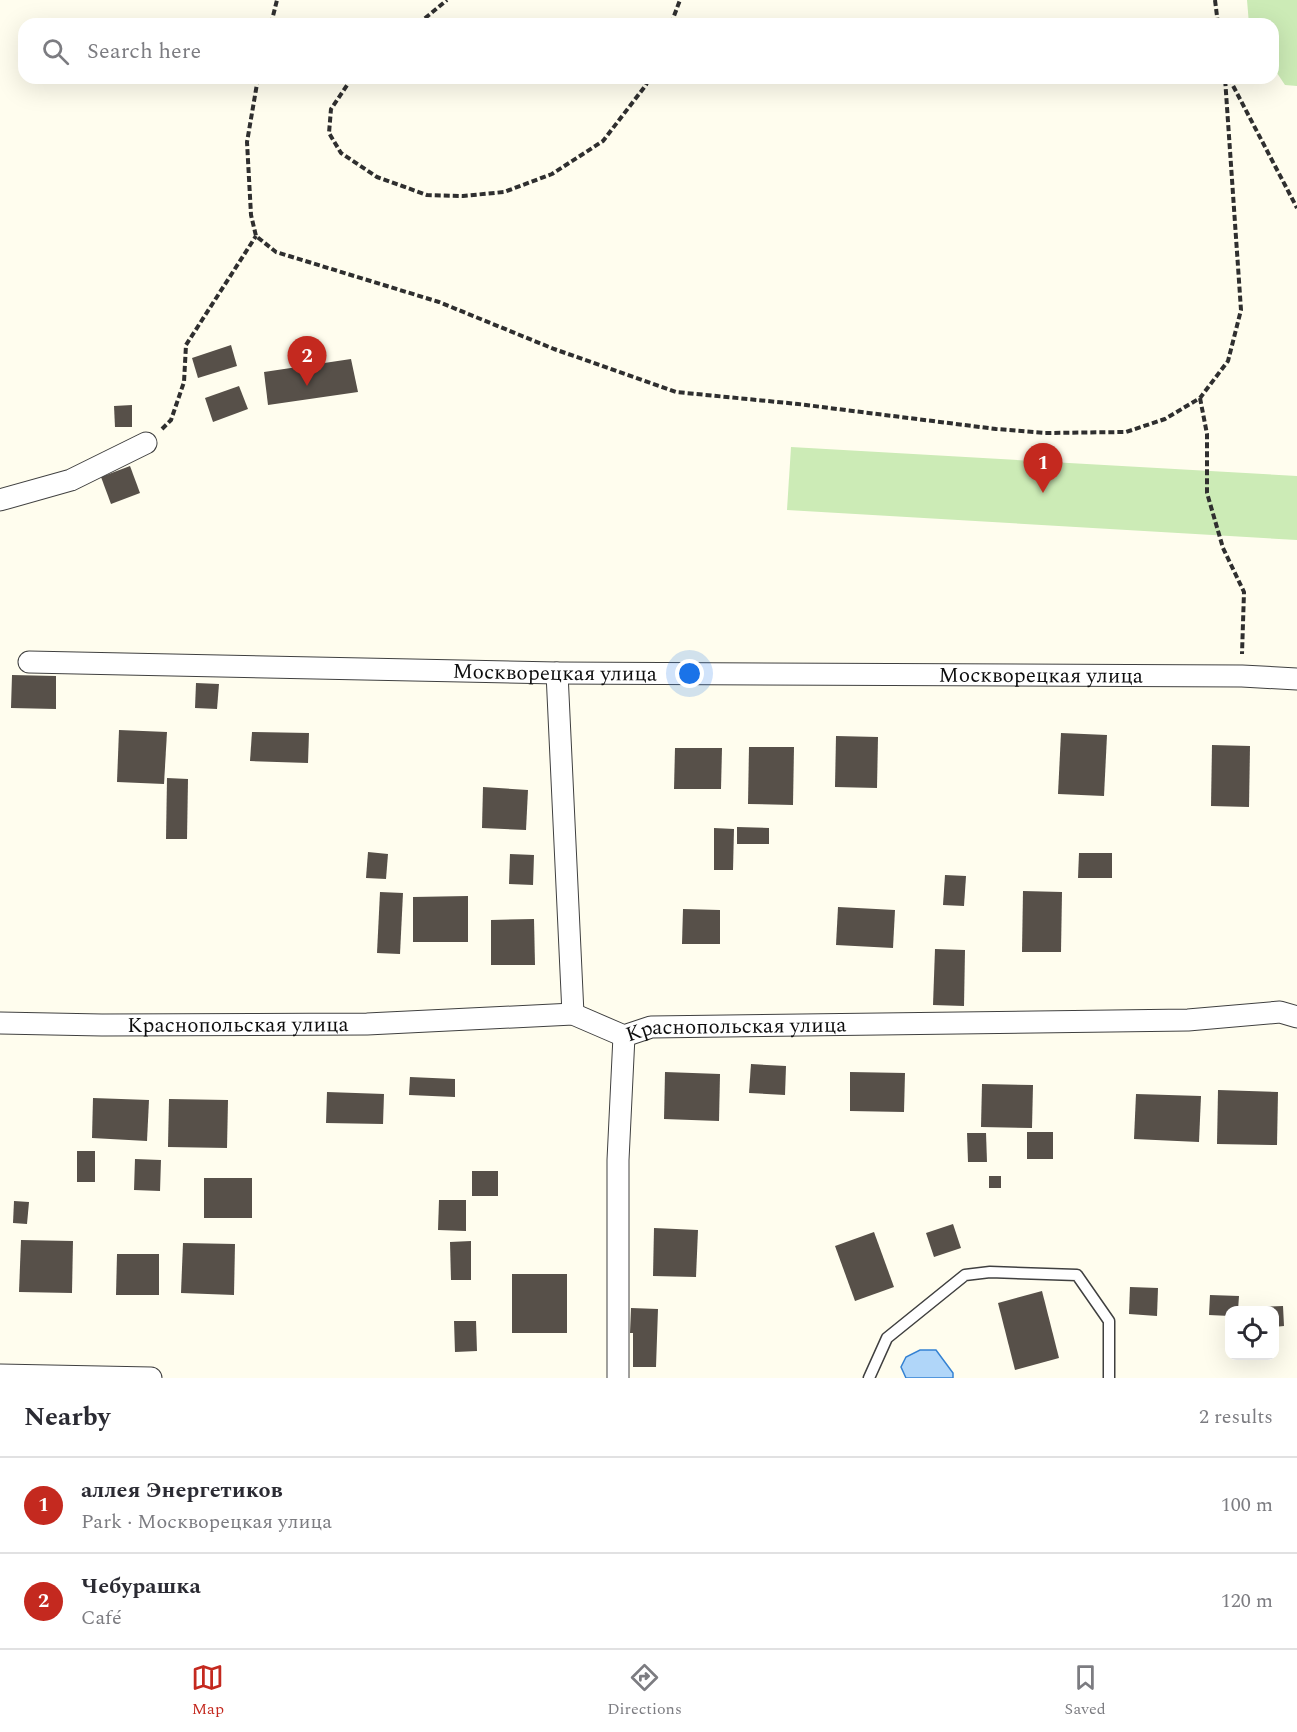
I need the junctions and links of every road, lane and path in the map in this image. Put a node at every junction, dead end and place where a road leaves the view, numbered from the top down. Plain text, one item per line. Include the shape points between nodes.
1 (277, 0) edge
2 (447, 0) edge
3 (680, 0) edge
4 (1215, 0) edge
5 (272, 18) edge
6 (425, 18) edge
7 (673, 18) edge
8 (1217, 18) edge
9 (257, 84) edge
10 (348, 84) edge
11 (646, 84) edge
12 (1227, 84) edge
13 (1230, 84) edge
14 (1297, 208) edge
15 (256, 236) junction
16 (1200, 398) junction
17 (146, 443) joint
18 (0, 500) edge
19 (30, 662) dead end
20 (557, 673) junction
21 (1242, 676) junction
22 (1297, 680) edge
23 (573, 1014) junction
24 (1297, 1017) edge
25 (0, 1023) edge
26 (624, 1036) junction
27 (0, 1375) edge
28 (151, 1378) edge
29 (618, 1378) edge
30 (869, 1378) edge
31 (1109, 1378) edge

1 - 5 path
2 - 6 path
3 - 7 path
4 - 8 path
9 - 15 path via 247,142
10 - 11 path via 330,109 329,133 341,153 377,177 428,195 463,196 504,192 552,174 603,141
12 - 16 path via 1241,310 1228,362
13 - 14 path
15 - 16 path via 276,252 439,302 676,392 1045,433 1126,432 1165,419
15 - 17 path via 186,345 184,381 171,420
16 - 21 path via 1206,434 1207,494 1223,548 1244,592
17 - 18 street via 72,480
19 - 20 street, Москворецкая улица
20 - 21 street, Москворецкая улица
20 - 23 street
21 - 22 street, Москворецкая улица
23 - 25 street, Краснопольская улица via 367,1024
23 - 26 street, Краснопольская улица
24 - 26 street, Краснопольская улица via 1280,1012 1188,1020 651,1027
26 - 29 street via 618,1160
27 - 28 street
30 - 31 lane via 887,1338 965,1275 990,1272 1077,1275 1109,1321

